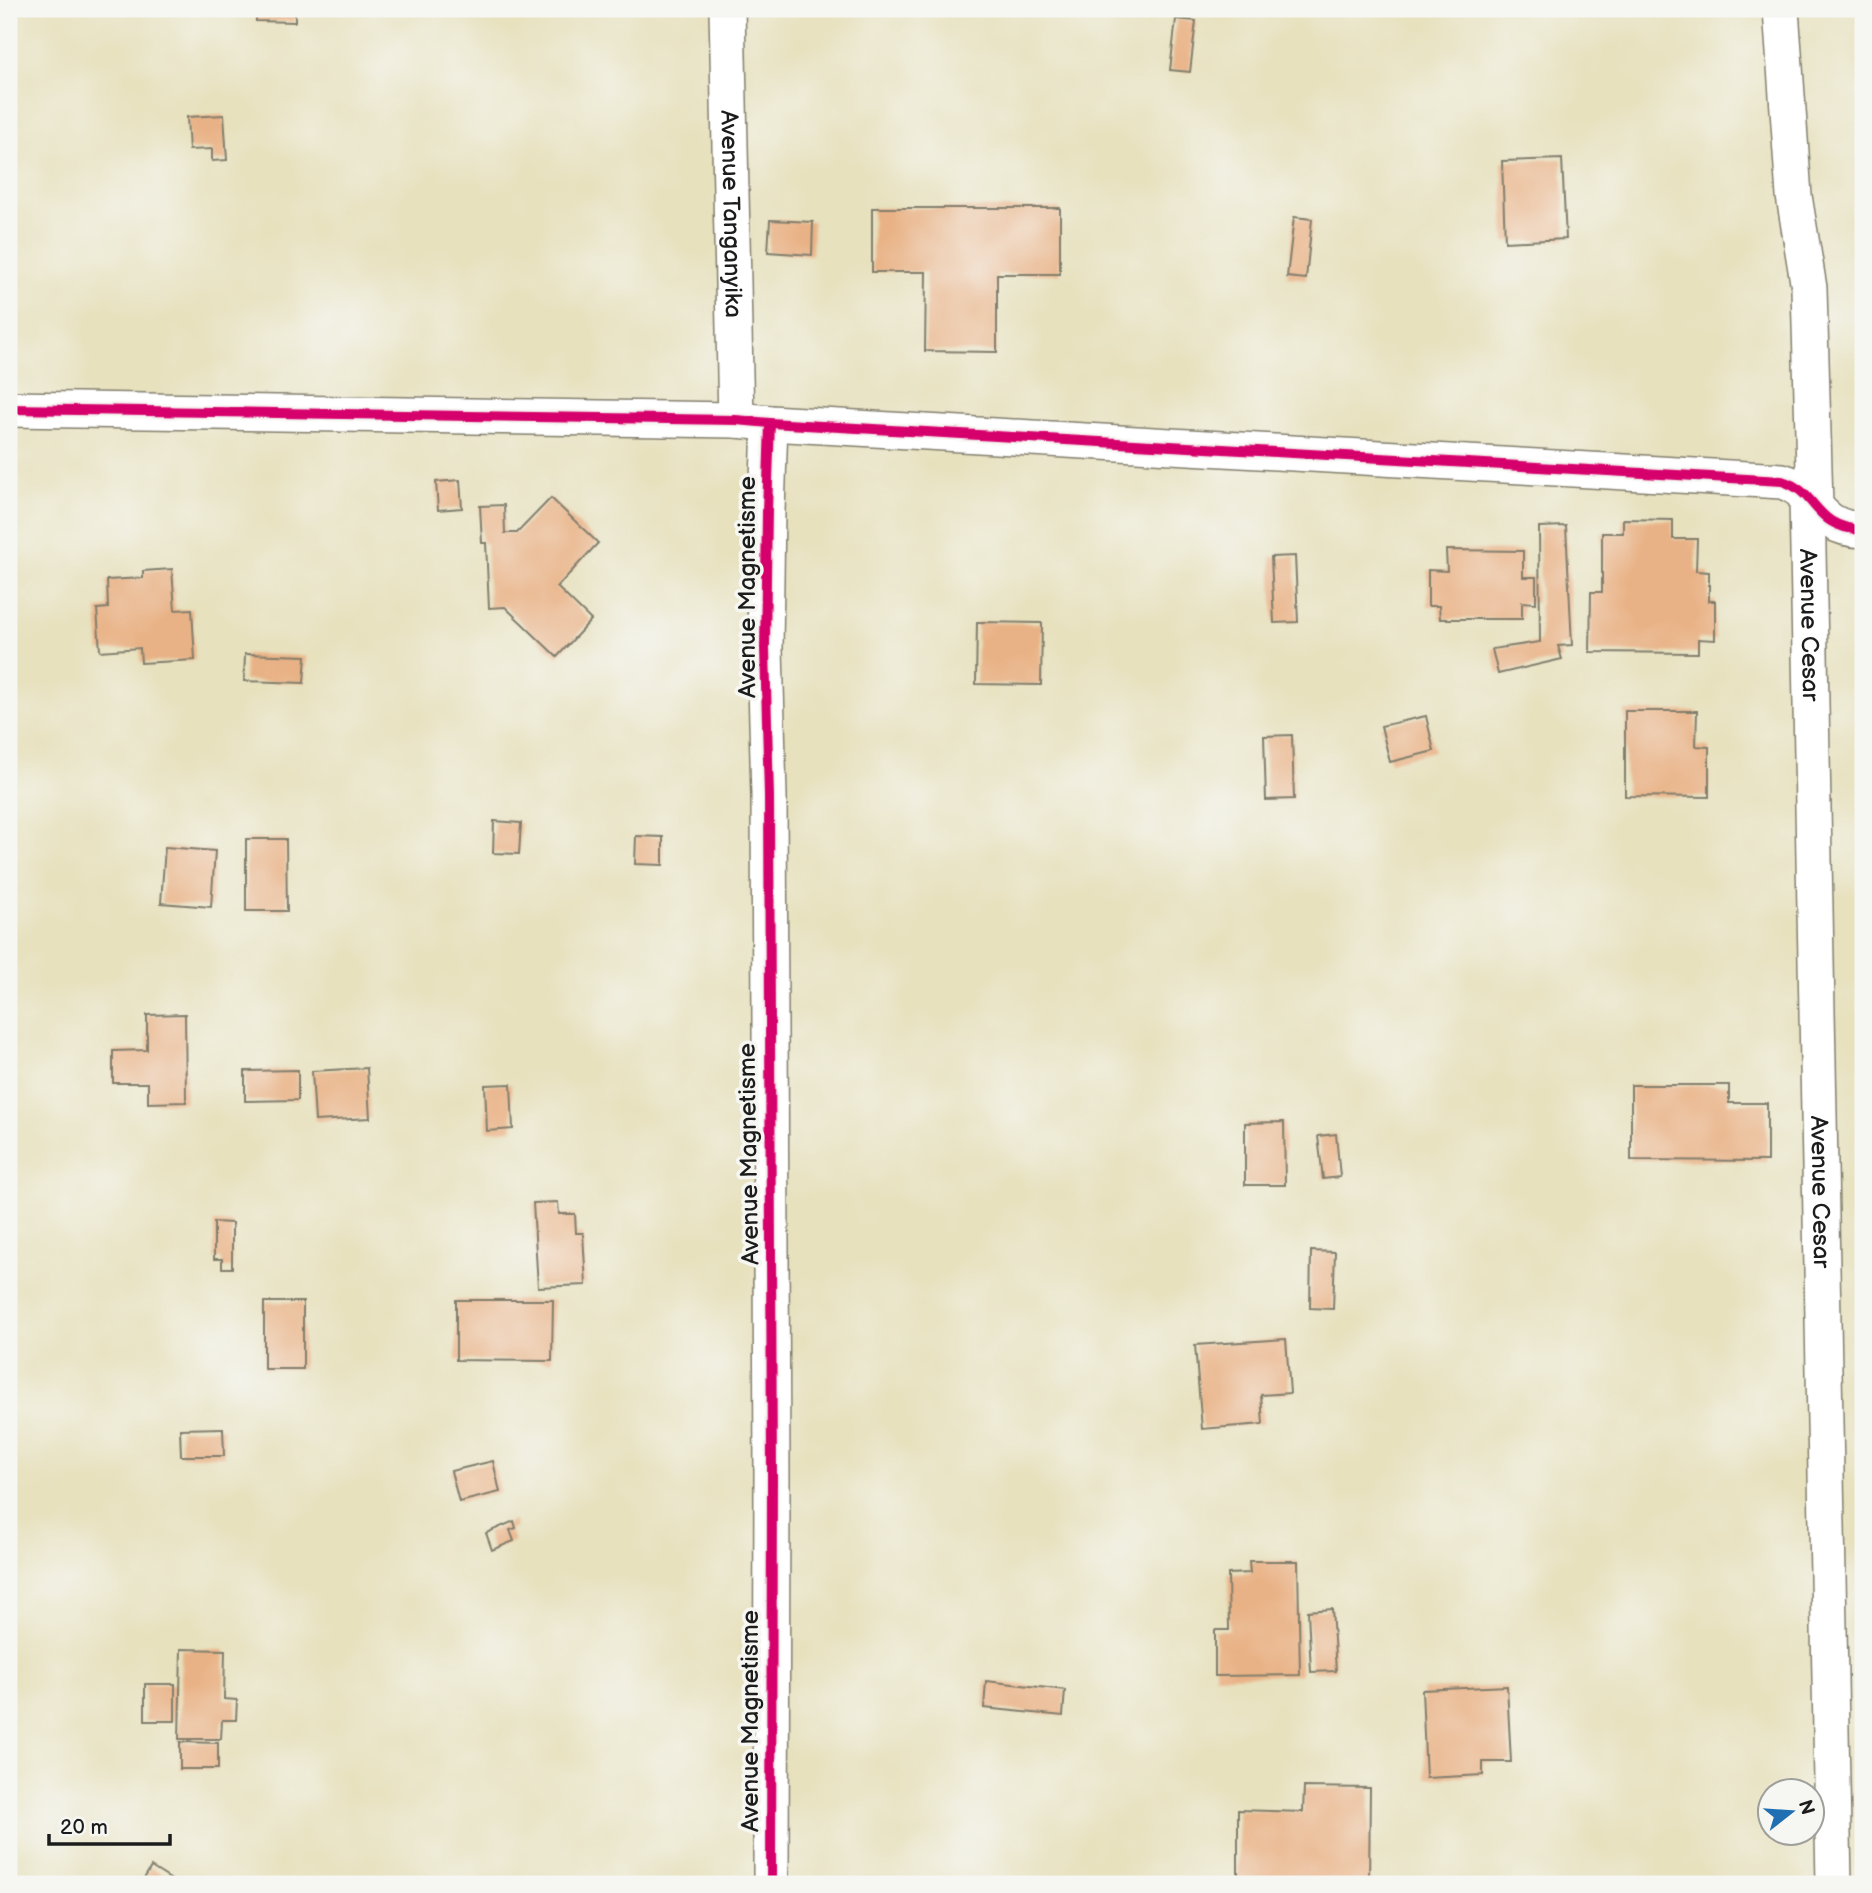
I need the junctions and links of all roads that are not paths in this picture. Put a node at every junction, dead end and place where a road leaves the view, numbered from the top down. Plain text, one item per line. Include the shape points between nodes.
1 (727, 9) edge
2 (1781, 9) edge
3 (9, 410) edge
4 (736, 420) junction
5 (770, 424) junction
6 (1811, 502) junction
7 (1863, 530) edge
8 (771, 1884) edge
9 (1834, 1884) edge

1 - 4 street, Avenue Tanganyika
2 - 6 street, Avenue Cesar via 1794,196 1809,288
3 - 4 street
4 - 5 street
5 - 6 street via 1782,481
5 - 8 street, Avenue Magnetisme via 765,648
6 - 7 street via 1837,526
6 - 9 street, Avenue Cesar

